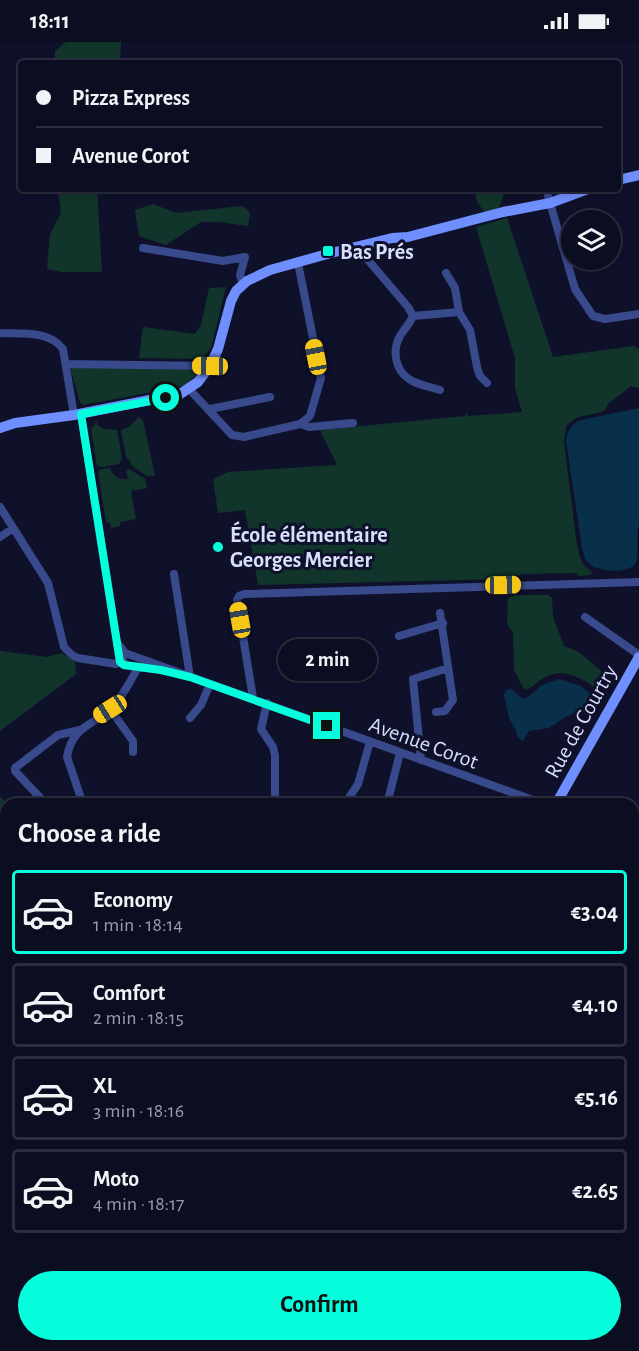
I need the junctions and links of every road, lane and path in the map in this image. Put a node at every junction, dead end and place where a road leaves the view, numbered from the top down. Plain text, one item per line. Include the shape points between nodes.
1 (639, 175) edge
2 (621, 179) edge
3 (569, 192) edge
4 (576, 192) edge
5 (549, 199) junction
6 (143, 248) dead end
7 (362, 248) junction
8 (298, 263) junction
9 (446, 273) dead end
10 (243, 284) junction
11 (459, 312) junction
12 (639, 314) edge
13 (413, 316) junction
14 (0, 333) edge
15 (67, 364) junction
16 (210, 366) junction
17 (487, 383) dead end
18 (189, 389) junction
19 (440, 390) dead end
20 (270, 397) dead end
21 (210, 409) junction
22 (78, 414) junction
23 (353, 423) dead end
24 (300, 424) junction
25 (0, 428) edge
26 (0, 507) edge
27 (12, 529) junction
28 (0, 537) edge
29 (174, 574) dead end
30 (639, 582) edge
31 (440, 613) dead end
32 (585, 617) dead end
33 (443, 623) junction
34 (399, 636) dead end
35 (117, 642) junction
36 (125, 653) junction
37 (639, 656) edge
38 (150, 662) junction
39 (122, 663) junction
40 (138, 667) junction
41 (448, 668) junction
42 (190, 677) junction
43 (210, 684) junction
44 (125, 688) junction
45 (253, 698) junction
46 (267, 703) junction
47 (110, 709) junction
48 (436, 712) dead end
49 (190, 718) dead end
50 (80, 730) junction
51 (370, 742) junction
52 (133, 752) dead end
53 (400, 753) junction
54 (421, 760) junction
55 (40, 798) edge
56 (80, 798) edge
57 (276, 798) edge
58 (349, 798) edge
59 (389, 798) edge
60 (527, 798) edge
61 (559, 798) edge

1 - 2 street
3 - 5 street
4 - 5 street
5 - 7 street
5 - 12 street via 575,289 593,316 605,319
6 - 10 street via 223,261 245,257 240,275
7 - 8 street
7 - 13 street
8 - 10 street via 255,276
8 - 24 street via 321,378 310,416
9 - 11 street via 455,288
10 - 16 street via 231,301
11 - 13 street
11 - 17 street via 470,330 480,376
13 - 19 street via 397,344 397,365 410,380
14 - 15 street via 49,337 63,349
15 - 16 street
15 - 22 street
16 - 18 street
18 - 21 street
18 - 22 street via 166,398
20 - 21 street
21 - 24 street via 232,435 244,437
22 - 25 street
22 - 35 street
23 - 24 street via 309,427
26 - 27 street
27 - 28 street
27 - 39 street via 48,583 64,647 78,658
29 - 42 street
30 - 45 street via 244,594 237,600
31 - 33 street
32 - 37 street
33 - 34 street
33 - 41 street
35 - 36 street
35 - 39 street
36 - 38 street, Avenue Corot
36 - 39 street
37 - 61 street, Rue de Courtry
38 - 39 street via 127,659
38 - 42 street, Avenue Corot
39 - 40 street, Avenue Corot
39 - 44 street
40 - 42 street, Avenue Corot
40 - 44 street
41 - 48 street via 453,700 445,711
41 - 54 street via 413,680
42 - 43 street, Avenue Corot
43 - 45 street, Avenue Corot
43 - 49 street
44 - 47 street
45 - 46 street, Avenue Corot
46 - 51 street, Avenue Corot
46 - 57 street via 261,729 275,756
47 - 50 street
47 - 52 street via 133,741
50 - 55 street via 58,735 15,768
50 - 56 street via 67,757
51 - 53 street, Avenue Corot
51 - 58 street via 358,784
53 - 54 street, Avenue Corot
53 - 59 street
54 - 60 street, Avenue Corot

